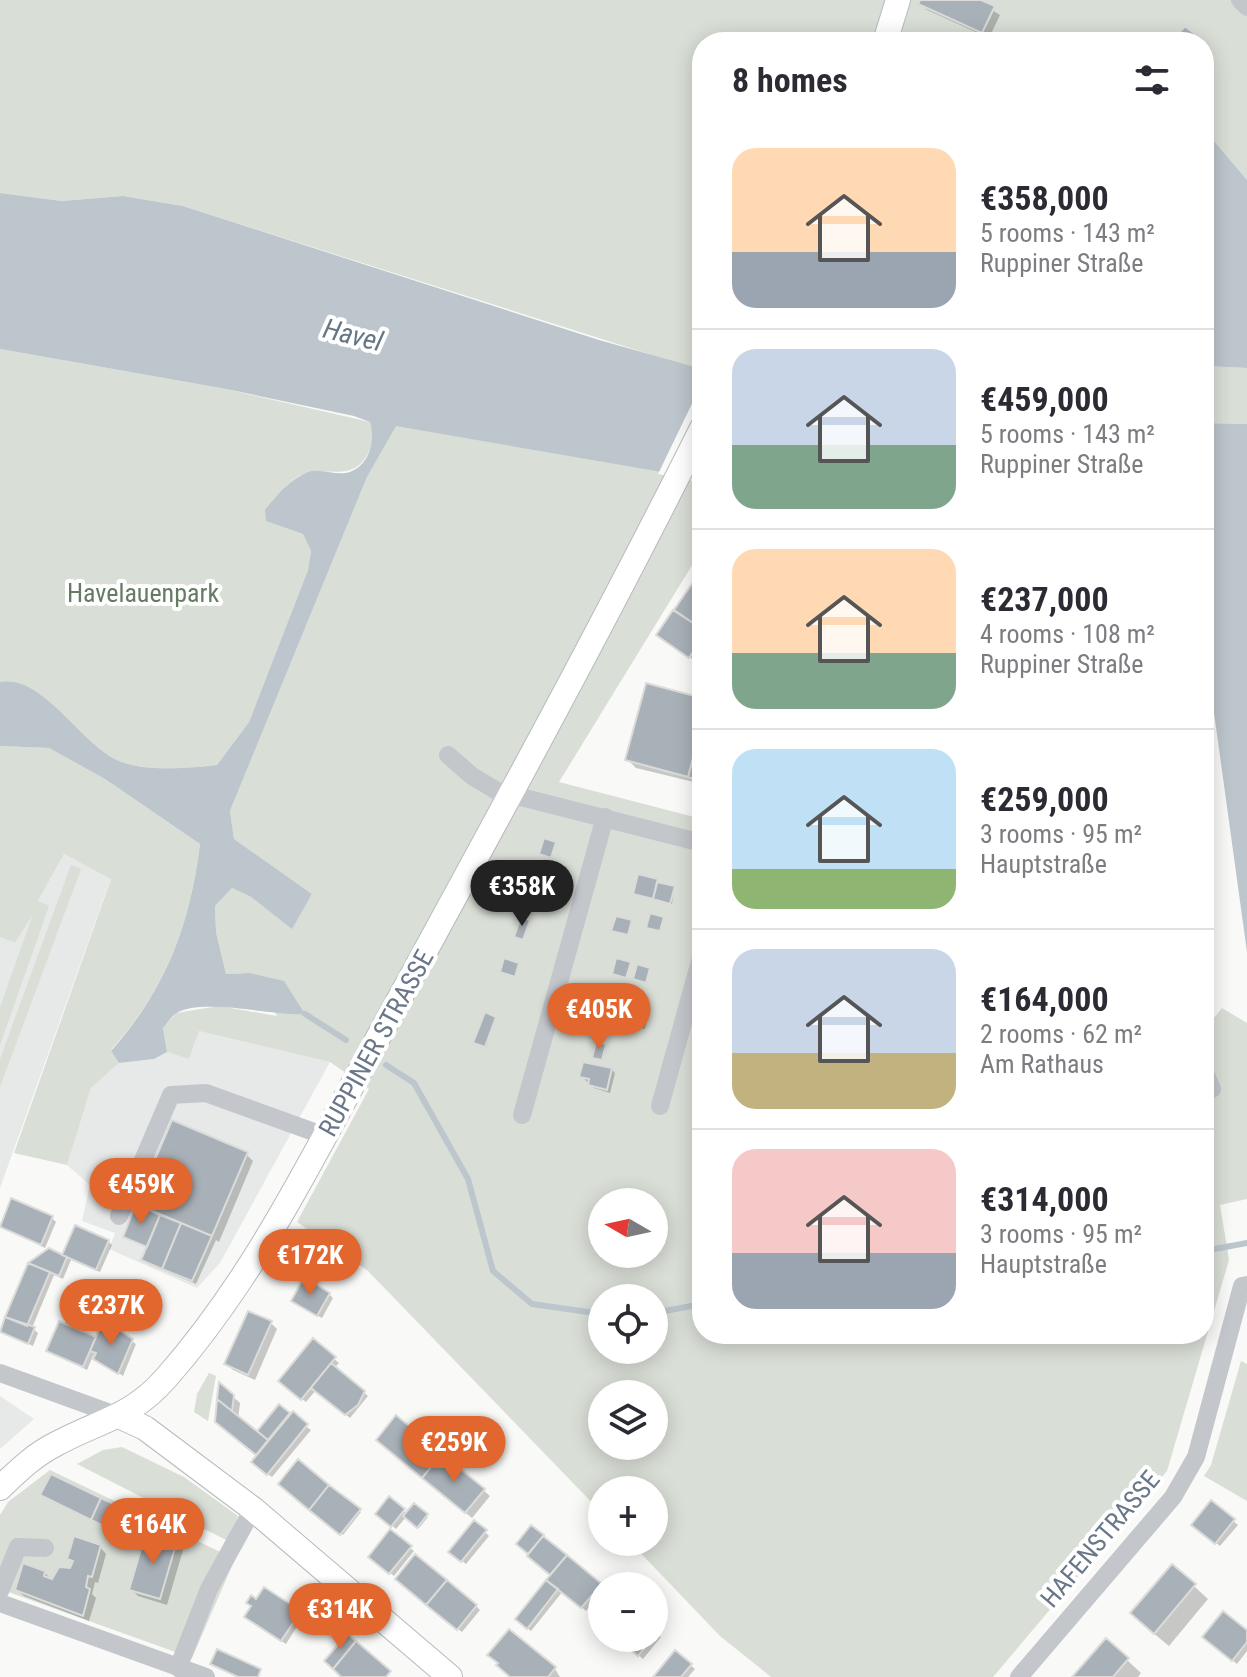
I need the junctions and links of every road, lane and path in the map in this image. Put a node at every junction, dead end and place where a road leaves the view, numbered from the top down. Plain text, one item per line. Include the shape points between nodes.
1 (898, 0) edge
2 (1240, 0) edge
3 (1247, 7) edge
4 (888, 32) edge
5 (692, 448) edge
6 (448, 755) dead end
7 (512, 796) junction
8 (605, 817) junction
9 (692, 840) edge
10 (692, 990) edge
11 (660, 1106) dead end
12 (522, 1115) dead end
13 (325, 1136) junction
14 (119, 1216) dead end
15 (1244, 1286) edge
16 (0, 1373) edge
17 (121, 1417) junction
18 (0, 1488) edge
19 (253, 1509) junction
20 (45, 1548) dead end
21 (0, 1591) edge
22 (0, 1603) edge
23 (178, 1668) junction
24 (202, 1676) edge
25 (450, 1677) edge
26 (1019, 1677) edge

1 - 4 main road
2 - 3 street
5 - 7 main road, RUPPINER STRASSE
6 - 7 street via 472,776
7 - 8 street
7 - 13 main road, RUPPINER STRASSE
8 - 9 street
8 - 12 street
10 - 11 street
13 - 14 street via 206,1093 171,1095
13 - 17 main road, RUPPINER STRASSE via 222,1308 164,1380
15 - 26 street, HAFENSTRASSE via 1196,1457 1173,1497
16 - 17 street
17 - 18 main road, RUPPINER STRASSE via 54,1445
17 - 19 main road via 176,1450
19 - 23 street via 209,1589
19 - 25 main road
20 - 21 street via 18,1547
22 - 23 street
23 - 24 street

